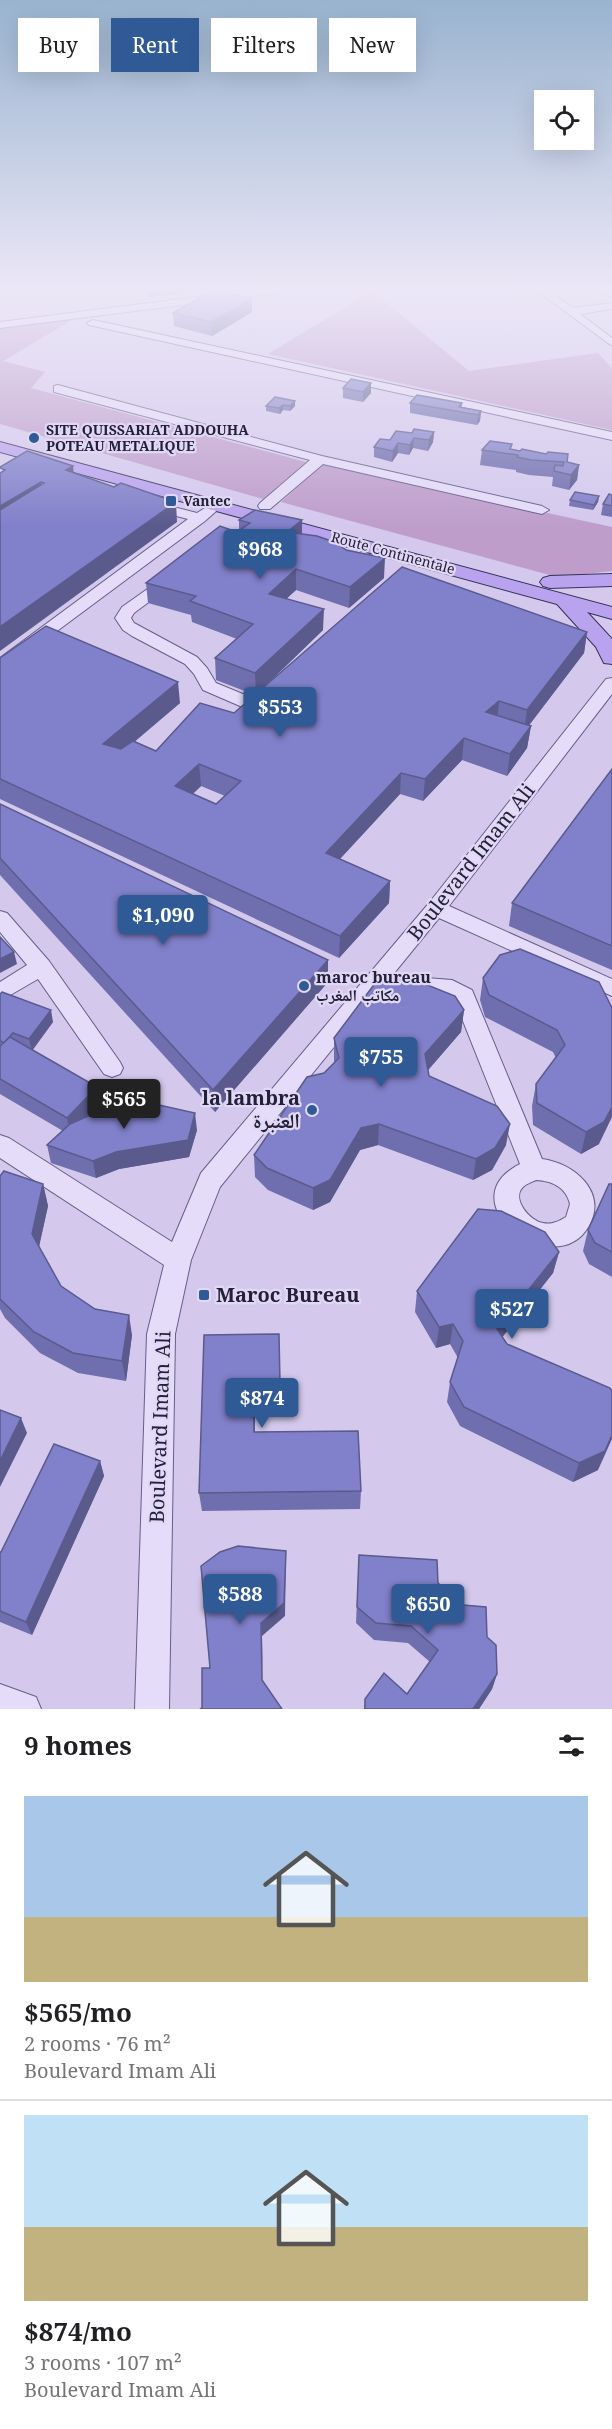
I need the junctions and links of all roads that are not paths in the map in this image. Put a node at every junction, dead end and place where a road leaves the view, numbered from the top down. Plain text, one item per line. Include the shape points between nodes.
1 (297, 367) edge
2 (58, 389) dead end
3 (0, 435) edge
4 (612, 436) edge
5 (0, 447) edge
6 (44, 458) junction
7 (320, 459) junction
8 (26, 468) edge
9 (136, 501) edge
10 (216, 506) junction
11 (542, 510) dead end
12 (256, 517) junction
13 (200, 518) junction
14 (184, 570) edge
15 (612, 580) edge
16 (550, 582) junction
17 (612, 598) edge
18 (563, 599) junction
19 (612, 613) edge
20 (582, 641) edge
21 (609, 651) edge
22 (0, 666) edge
23 (282, 682) edge
24 (612, 683) edge
25 (436, 908) junction
26 (0, 918) edge
27 (40, 967) junction
28 (375, 982) junction
29 (612, 988) edge
30 (0, 993) edge
31 (111, 1068) dead end
32 (0, 1144) edge
33 (534, 1169) dead end
34 (178, 1260) junction
35 (0, 1700) edge
36 (24, 1709) edge
37 (152, 1709) edge

1 - 4 street
2 - 7 street
3 - 12 main road, Route Continentale
5 - 6 main road, Route Continentale
6 - 8 street
6 - 10 main road, Route Continentale via 94,480
7 - 11 street
7 - 12 street
9 - 13 street
10 - 12 main road, Route Continentale
10 - 13 street
12 - 16 main road, Route Continentale
12 - 18 main road, Route Continentale via 335,545 415,567
13 - 22 street
14 - 23 street via 128,610 123,618 125,625 168,645 197,665 209,686 243,702 261,703
15 - 16 main road
16 - 17 main road, Route Continentale
18 - 19 main road, Route Continentale
18 - 21 main road
20 - 21 street
24 - 25 street, Boulevard Imam Ali
25 - 28 street, Boulevard Imam Ali
25 - 29 street
26 - 27 street
27 - 30 street
27 - 31 street
28 - 33 street via 452,988 464,996
28 - 34 street, Boulevard Imam Ali via 210,1181
32 - 34 street
34 - 37 street, Boulevard Imam Ali via 161,1334
35 - 36 street

